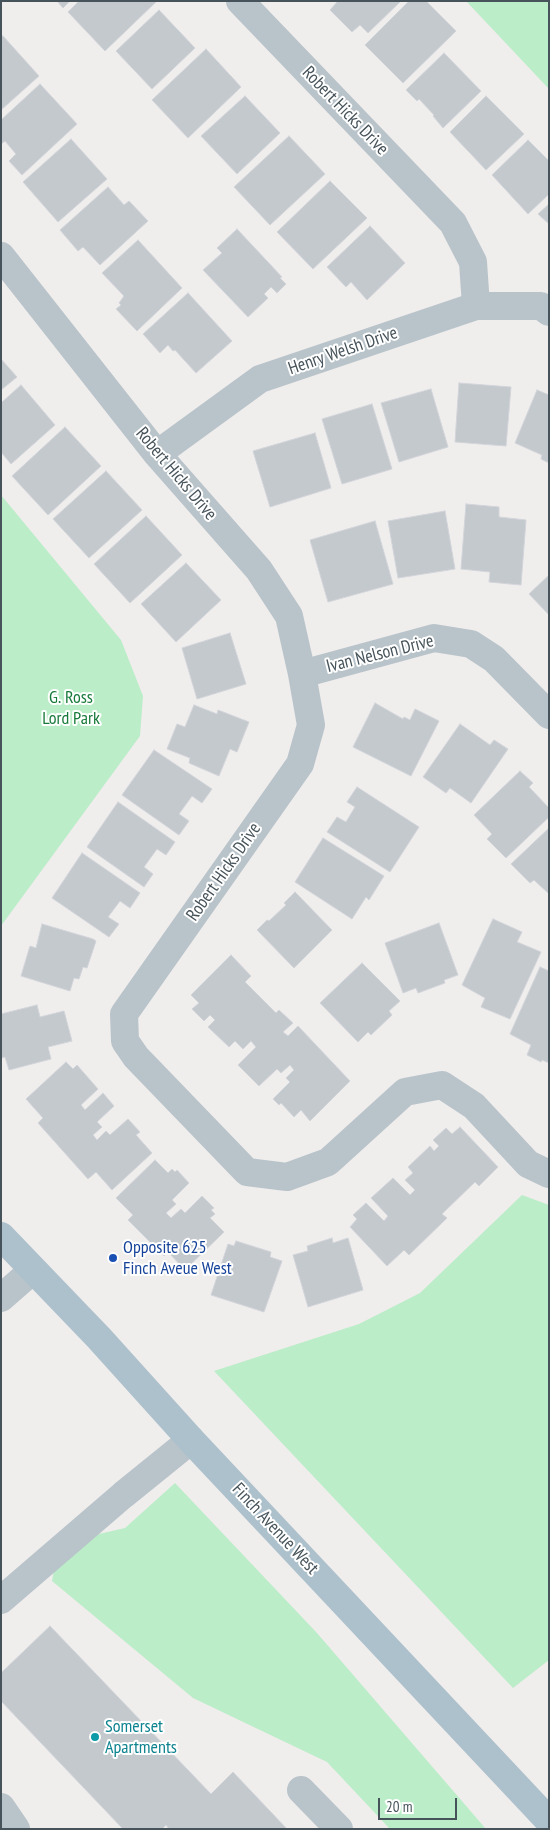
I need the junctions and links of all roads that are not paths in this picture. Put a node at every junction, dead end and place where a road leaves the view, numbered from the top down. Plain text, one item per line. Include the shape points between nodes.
1 (240, 1) edge
2 (1, 256) edge
3 (476, 306) junction
4 (549, 312) edge
5 (157, 454) junction
6 (302, 674) junction
7 (549, 715) edge
8 (549, 1174) edge
9 (1, 1236) edge
10 (33, 1270) junction
11 (1, 1298) edge
12 (191, 1440) junction
13 (1, 1600) edge
14 (301, 1790) dead end
15 (1, 1807) edge
16 (549, 1821) edge
17 (16, 1829) edge
18 (339, 1829) edge

1 - 3 street, Robert Hicks Drive via 453,223 472,262
2 - 5 street, Robert Hicks Drive
3 - 4 street, Henry Welsh Drive via 541,306
3 - 5 street, Henry Welsh Drive via 260,379
5 - 6 street, Robert Hicks Drive via 259,570 289,616
6 - 7 street, Ivan Nelson Drive via 434,638 471,644 494,659
6 - 8 street, Robert Hicks Drive via 310,725 300,764 124,1014 126,1041 136,1057 247,1172 287,1177 328,1162 405,1092 442,1085 474,1106 528,1164
9 - 10 main road, Finch Avenue West
10 - 11 street
10 - 12 main road, Finch Avenue West
12 - 13 street
12 - 16 main road, Finch Avenue West
14 - 18 street
15 - 17 street

